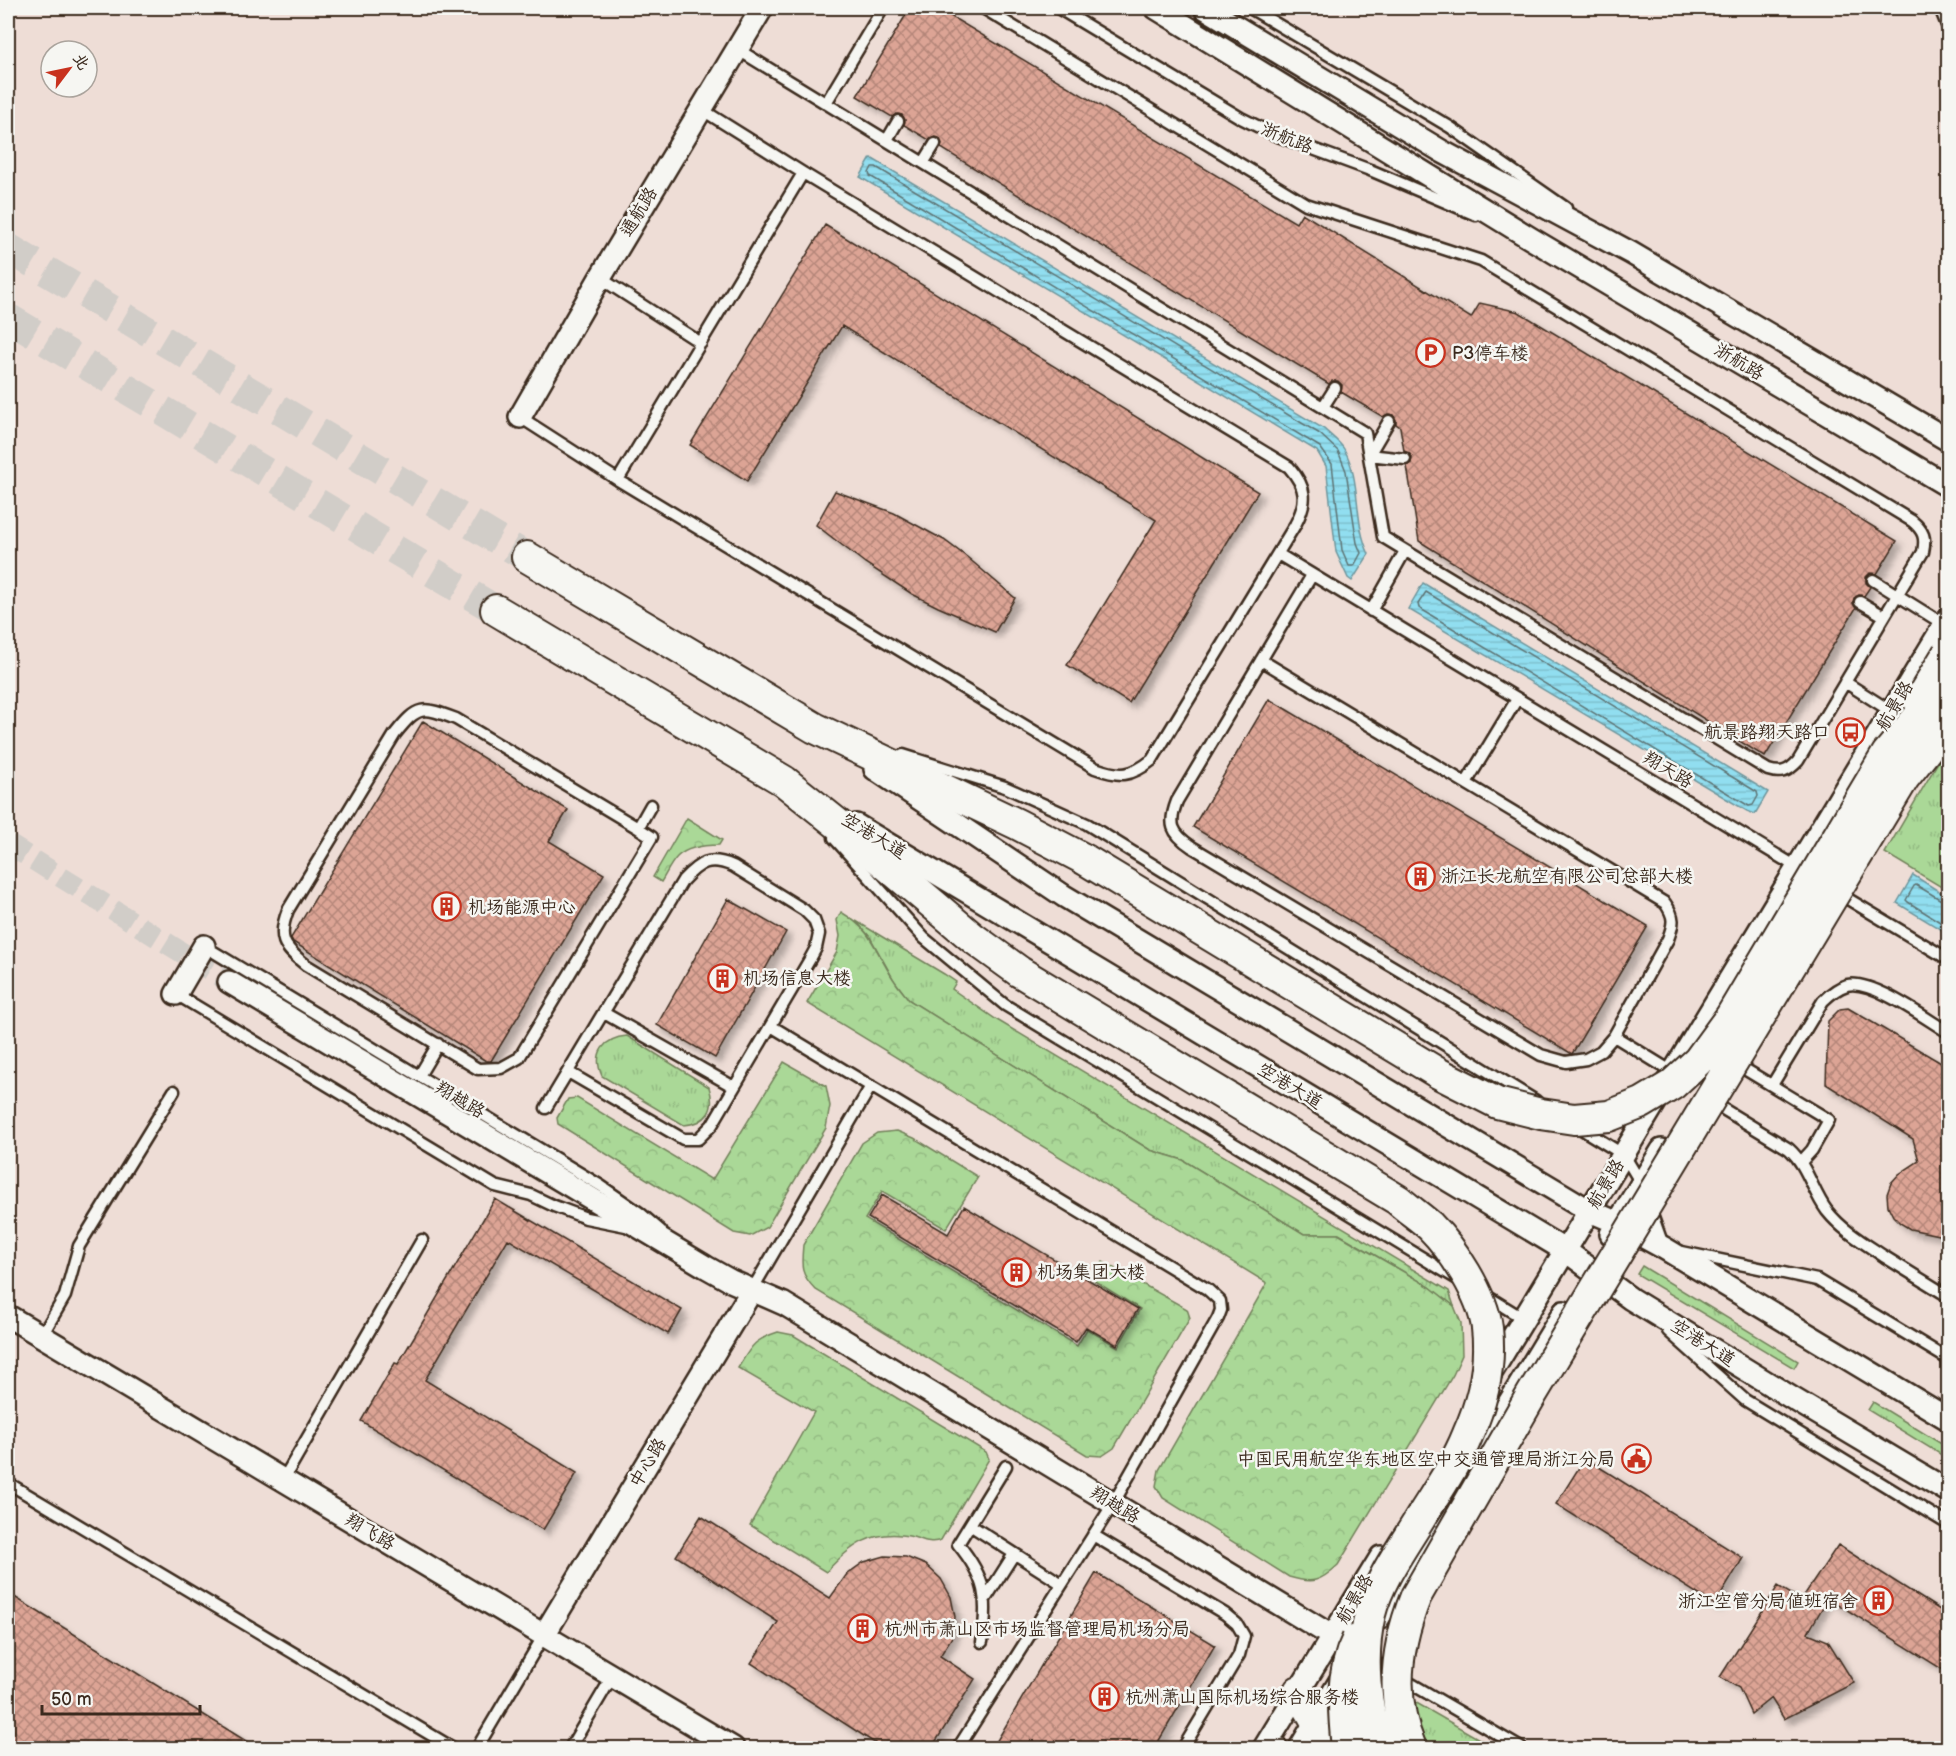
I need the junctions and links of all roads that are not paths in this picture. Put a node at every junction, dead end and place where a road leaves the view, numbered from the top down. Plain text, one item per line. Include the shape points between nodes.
1 (762, 8) edge
2 (883, 8) edge
3 (983, 8) edge
4 (1058, 8) edge
5 (1156, 8) edge
6 (1205, 8) edge
7 (1250, 8) edge
8 (1940, 8) edge
9 (1948, 28) edge
10 (737, 48) junction
11 (826, 103) junction
12 (701, 109) junction
13 (898, 121) dead end
14 (887, 140) junction
15 (935, 144) dead end
16 (924, 162) junction
17 (803, 173) junction
18 (1530, 238) junction
19 (1631, 252) junction
20 (600, 278) junction
21 (701, 343) junction
22 (1335, 388) dead end
23 (1323, 407) junction
24 (520, 417) joint
25 (1389, 421) dead end
26 (1948, 440) edge
27 (1369, 455) junction
28 (1405, 459) dead end
29 (618, 480) junction
30 (1948, 486) edge
31 (1406, 551) junction
32 (1278, 554) junction
33 (527, 557) tunnel mouth
34 (1312, 575) junction
35 (1874, 580) dead end
36 (1897, 595) junction
37 (1860, 602) dead end
38 (496, 610) tunnel mouth
39 (1371, 610) junction
40 (1884, 616) junction
41 (1946, 635) edge
42 (1261, 660) junction
43 (1948, 678) edge
44 (1845, 682) junction
45 (1948, 686) edge
46 (1517, 699) junction
47 (1892, 712) junction
48 (1948, 725) edge
49 (815, 728) junction
50 (1887, 754) junction
51 (784, 782) junction
52 (1467, 783) junction
53 (651, 805) dead end
54 (638, 828) junction
55 (1798, 868) junction
56 (1824, 884) junction
57 (204, 946) joint
58 (1948, 959) edge
59 (229, 982) tunnel mouth
60 (176, 994) joint
61 (604, 1013) junction
62 (771, 1026) junction
63 (1948, 1032) edge
64 (1614, 1036) junction
65 (438, 1044) junction
66 (1720, 1053) junction
67 (568, 1072) junction
68 (1674, 1073) junction
69 (419, 1076) junction
70 (1772, 1085) junction
71 (871, 1086) junction
72 (734, 1088) junction
73 (174, 1091) dead end
74 (1697, 1092) junction
75 (546, 1108) dead end
76 (1624, 1155) junction
77 (1802, 1162) junction
78 (1641, 1184) junction
79 (1590, 1211) junction
80 (1618, 1223) junction
81 (642, 1230) junction
82 (422, 1240) dead end
83 (1664, 1248) junction
84 (1566, 1251) junction
85 (706, 1267) junction
86 (1591, 1268) junction
87 (752, 1290) junction
88 (1948, 1296) edge
89 (1632, 1299) junction
90 (8, 1316) edge
91 (1524, 1319) junction
92 (41, 1336) junction
93 (1948, 1359) edge
94 (1948, 1419) edge
95 (1005, 1466) dead end
96 (283, 1480) junction
97 (8, 1483) edge
98 (1948, 1491) edge
99 (1113, 1504) junction
100 (1948, 1524) edge
101 (970, 1525) junction
102 (1093, 1535) junction
103 (1014, 1554) junction
104 (1062, 1584) junction
105 (986, 1598) junction
106 (1370, 1613) junction
107 (543, 1635) junction
108 (1332, 1637) junction
109 (982, 1642) dead end
110 (1358, 1652) junction
111 (612, 1677) junction
112 (1299, 1691) junction
113 (1317, 1721) junction
114 (1274, 1744) edge
115 (453, 1749) edge
116 (477, 1749) edge
117 (570, 1749) edge
118 (733, 1749) edge
119 (958, 1749) edge
120 (1183, 1749) edge
121 (1300, 1749) edge
122 (1332, 1749) edge
123 (1347, 1749) edge
124 (1379, 1749) edge
125 (1409, 1749) edge
126 (1521, 1749) edge

1 - 10 street, 通航路
2 - 11 lane
3 - 36 lane via 1306,204 1481,261 1912,521 1926,540
4 - 18 lane, 浙航路 via 1275,135 1370,170
5 - 18 street, 浙航路
6 - 19 street via 1443,152
7 - 19 lane via 1450,128
8 - 9 lane
10 - 11 lane
10 - 12 street, 通航路
11 - 14 lane
12 - 17 lane
12 - 20 street, 通航路
13 - 14 lane
14 - 16 lane
15 - 16 lane
16 - 23 lane
17 - 21 lane
17 - 32 lane via 1289,467 1300,480 1302,512
18 - 30 street, 浙航路
19 - 26 street
20 - 21 lane
20 - 24 street, 通航路
21 - 29 lane
22 - 23 lane
23 - 27 lane via 1365,433
24 - 29 lane
25 - 27 lane
27 - 28 lane
27 - 31 lane via 1383,537
29 - 32 lane via 1095,768 1114,775 1141,769 1152,760
31 - 39 lane
31 - 44 lane via 1768,770 1790,770 1798,761
32 - 34 lane, 翔天路
33 - 49 main road
34 - 39 lane, 翔天路
34 - 42 lane
35 - 36 lane
36 - 40 lane
36 - 41 lane
37 - 40 lane
38 - 51 main road, 空港大道
39 - 46 lane, 翔天路
40 - 44 lane
41 - 47 street, 航景路
41 - 50 main road, bridge
42 - 52 lane
42 - 64 lane via 1177,801 1172,827 1180,838 1541,1055 1566,1062 1586,1059 1601,1051
43 - 56 street, 航景路
44 - 47 lane
45 - 50 main road, bridge
46 - 52 lane
46 - 55 lane, 翔天路
47 - 55 street, 航景路
48 - 125 main road, bridge via 1904,778 1532,1394 1416,1596 1404,1624 1398,1658 1401,1713
49 - 50 main road, bridge via 1084,859 1438,1072 1497,1103 1574,1119 1609,1116 1642,1103 1672,1085 1698,1061 1731,1016
49 - 76 lane via 1005,787 1087,824
49 - 79 street via 1064,896
51 - 84 street, 空港大道
51 - 91 lane via 924,938 1005,1005
51 - 106 main road, 空港大道, bridge via 1020,972 1398,1200 1430,1226 1457,1259 1476,1294 1486,1326 1488,1362 1480,1402 1455,1461 1382,1583
52 - 64 lane via 1665,903 1672,914 1668,939
53 - 54 lane
54 - 65 lane via 652,837 519,1058 501,1068 478,1069
54 - 65 lane via 456,719 434,710 410,716 395,734 281,927 283,941 293,955
55 - 56 lane, 翔天路
55 - 68 street, 航景路
56 - 58 lane, 翔天路
56 - 66 street, 航景路
57 - 60 street
57 - 69 lane, 翔越路
59 - 81 street, 翔越路
60 - 81 lane, 翔越路 via 495,1186 531,1195 586,1218
61 - 62 lane via 683,880 707,861 721,861 804,910 819,934 816,948
61 - 67 lane
61 - 72 lane
62 - 71 lane
62 - 72 lane
63 - 70 lane via 1875,988 1847,985 1823,1001
64 - 68 lane
65 - 69 lane
66 - 70 lane
66 - 74 street, 航景路
67 - 72 lane via 683,1139 692,1140 708,1131
67 - 75 lane
68 - 76 street, 航景路
69 - 85 lane, 翔越路 via 601,1186
70 - 77 lane via 1829,1120
71 - 87 lane
71 - 99 lane via 1208,1289 1220,1301 1218,1318
73 - 92 lane via 79,1246 65,1296
74 - 77 lane via 1789,1149
74 - 78 street, 航景路
76 - 78 lane
76 - 79 street, 航景路
77 - 88 lane via 1816,1195 1844,1229
78 - 80 street, 航景路
78 - 83 lane
79 - 80 street
79 - 84 street, 航景路
80 - 83 street
80 - 86 street, 航景路
81 - 85 street, 翔越路
82 - 96 lane
83 - 93 lane via 1817,1280
83 - 94 street
84 - 86 street, 空港大道
84 - 91 street, 航景路
85 - 87 street, 翔越路
86 - 89 street, 空港大道
86 - 110 street, 航景路
87 - 99 street, 翔越路 via 784,1304
87 - 107 street, 中心路
89 - 98 street, 空港大道
89 - 100 lane via 1745,1400
90 - 92 street, 翔飞路
91 - 108 street, 航景路
92 - 96 street, 翔飞路
95 - 101 lane
96 - 107 street, 翔飞路
97 - 115 lane
99 - 102 lane
99 - 108 street, 翔越路
101 - 103 lane
101 - 105 lane via 958,1544 971,1559
102 - 104 lane
102 - 120 lane via 1225,1614 1244,1636 1239,1655
103 - 104 lane
103 - 105 lane
104 - 119 lane
105 - 109 lane
106 - 123 main road, bridge via 1349,1656 1344,1686
106 - 124 main road, bridge via 1365,1643 1366,1690
107 - 111 street, 翔飞路
107 - 116 lane
108 - 110 street, 翔越路
108 - 112 street, 航景路
110 - 113 street, 航景路
110 - 125 main road via 1372,1693
110 - 126 lane, 翔越路
111 - 117 lane
111 - 118 street, 翔飞路
112 - 113 main road
112 - 114 street, 航景路
113 - 121 street, 航景路
113 - 122 main road

